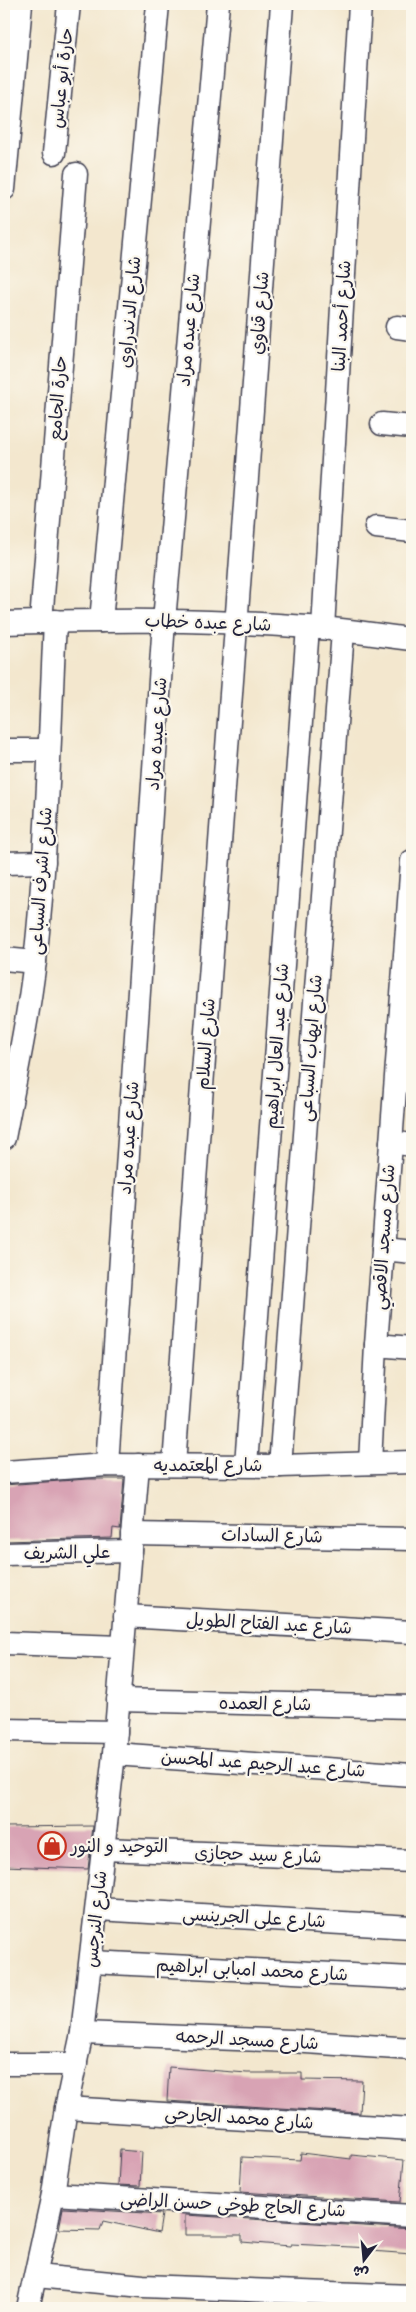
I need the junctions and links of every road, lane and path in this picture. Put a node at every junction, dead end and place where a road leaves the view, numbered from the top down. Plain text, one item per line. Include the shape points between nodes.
1 (21, 4) edge
2 (69, 4) edge
3 (158, 4) edge
4 (218, 4) edge
5 (282, 4) edge
6 (360, 4) edge
7 (54, 153) dead end
8 (76, 174) dead end
9 (4, 188) edge
10 (382, 424) dead end
11 (412, 427) edge
12 (376, 527) dead end
13 (412, 531) edge
14 (101, 621) junction
15 (164, 621) junction
16 (48, 622) junction
17 (4, 623) edge
18 (237, 623) junction
19 (325, 629) junction
20 (412, 639) edge
21 (4, 750) edge
22 (48, 750) junction
23 (412, 861) edge
24 (44, 862) junction
25 (4, 863) edge
26 (410, 946) edge
27 (4, 959) edge
28 (35, 962) junction
29 (406, 1039) edge
30 (4, 1138) edge
31 (402, 1144) edge
32 (383, 1249) junction
33 (412, 1252) edge
34 (376, 1345) junction
35 (412, 1348) edge
36 (412, 1462) edge
37 (370, 1463) junction
38 (107, 1465) junction
39 (138, 1465) junction
40 (174, 1465) junction
41 (246, 1465) junction
42 (280, 1466) junction
43 (4, 1472) edge
44 (412, 1539) edge
45 (132, 1542) junction
46 (4, 1554) edge
47 (126, 1616) junction
48 (412, 1632) edge
49 (4, 1643) edge
50 (122, 1647) junction
51 (118, 1700) junction
52 (412, 1707) edge
53 (4, 1730) edge
54 (115, 1743) junction
55 (412, 1775) edge
56 (104, 1849) junction
57 (412, 1860) edge
58 (96, 1909) junction
59 (412, 1927) edge
60 (91, 1962) junction
61 (412, 1978) edge
62 (82, 2033) junction
63 (412, 2049) edge
64 (4, 2064) edge
65 (76, 2064) junction
66 (66, 2108) junction
67 (412, 2129) edge
68 (54, 2194) junction
69 (412, 2216) edge
70 (36, 2276) junction
71 (412, 2296) edge
72 (28, 2308) edge

1 - 9 street
2 - 7 street, حارة أبو عباس
3 - 14 street, شارع الدندراوى
4 - 15 street, شارع عبده مراد
5 - 18 street, شارع قناوي
6 - 19 street, شارع أحمد البنا
8 - 16 street, حارة الجامع
10 - 11 street
12 - 13 street
14 - 15 street, شارع عبده خطاب
14 - 16 street, شارع عبده خطاب
15 - 18 street, شارع عبده خطاب
15 - 38 street, شارع عبده مراد
16 - 17 street, شارع عبده خطاب
16 - 22 street, شارع اشرف السباعى
18 - 19 street, شارع عبده خطاب
18 - 40 street, شارع السلام
19 - 20 street, شارع عبده خطاب
19 - 41 street, شارع عبد العال ابراهيم
19 - 42 street, شارع ايهاب السباعى
21 - 22 street
22 - 24 street, شارع اشرف السباعى
23 - 26 street, شارع مسجد الاقصي
24 - 25 street
24 - 28 street, شارع اشرف السباعى
26 - 29 street, شارع مسجد الاقصي
27 - 28 street
28 - 30 street, شارع اشرف السباعى
29 - 31 street, شارع مسجد الاقصي
31 - 32 street, شارع مسجد الاقصي
32 - 33 street
32 - 34 street, شارع مسجد الاقصي
34 - 35 street
34 - 37 street, شارع مسجد الاقصي
36 - 37 street, شارع المعتمديه
37 - 42 street, شارع المعتمديه
38 - 39 street, شارع المعتمديه
38 - 43 street, شارع المعتمديه
39 - 40 street, شارع المعتمديه
39 - 45 street, شارع النرجس
40 - 41 street, شارع المعتمديه
41 - 42 street, شارع المعتمديه
44 - 45 street, شارع السادات
45 - 46 street, علي الشريف
45 - 47 street, شارع النرجس
47 - 48 street, شارع عبد الفتاح الطويل
47 - 50 street, شارع النرجس
49 - 50 street
50 - 51 street, شارع النرجس
51 - 52 street, شارع العمده
51 - 54 street, شارع النرجس
53 - 54 street, شارع عبد الرحيم عبد المحسن
54 - 55 street, شارع عبد الرحيم عبد المحسن
54 - 56 street, شارع النرجس
56 - 57 street, شارع سيد حجازى
56 - 58 street, شارع النرجس
58 - 59 street, شارع على الجرينسى
58 - 60 street, شارع النرجس
60 - 61 street, شارع محمد امبابى ابراهيم
60 - 62 street, شارع النرجس
62 - 63 street, شارع مسجد الرحمه
62 - 65 street, شارع النرجس
64 - 65 street
65 - 66 street, شارع النرجس
66 - 67 street, شارع محمد الجارحى
66 - 68 street, شارع النرجس
68 - 69 street, شارع الحاج طوخى حسن الراضى
68 - 70 street, شارع النرجس
70 - 71 street via 144,2286
70 - 72 street, شارع النرجس

